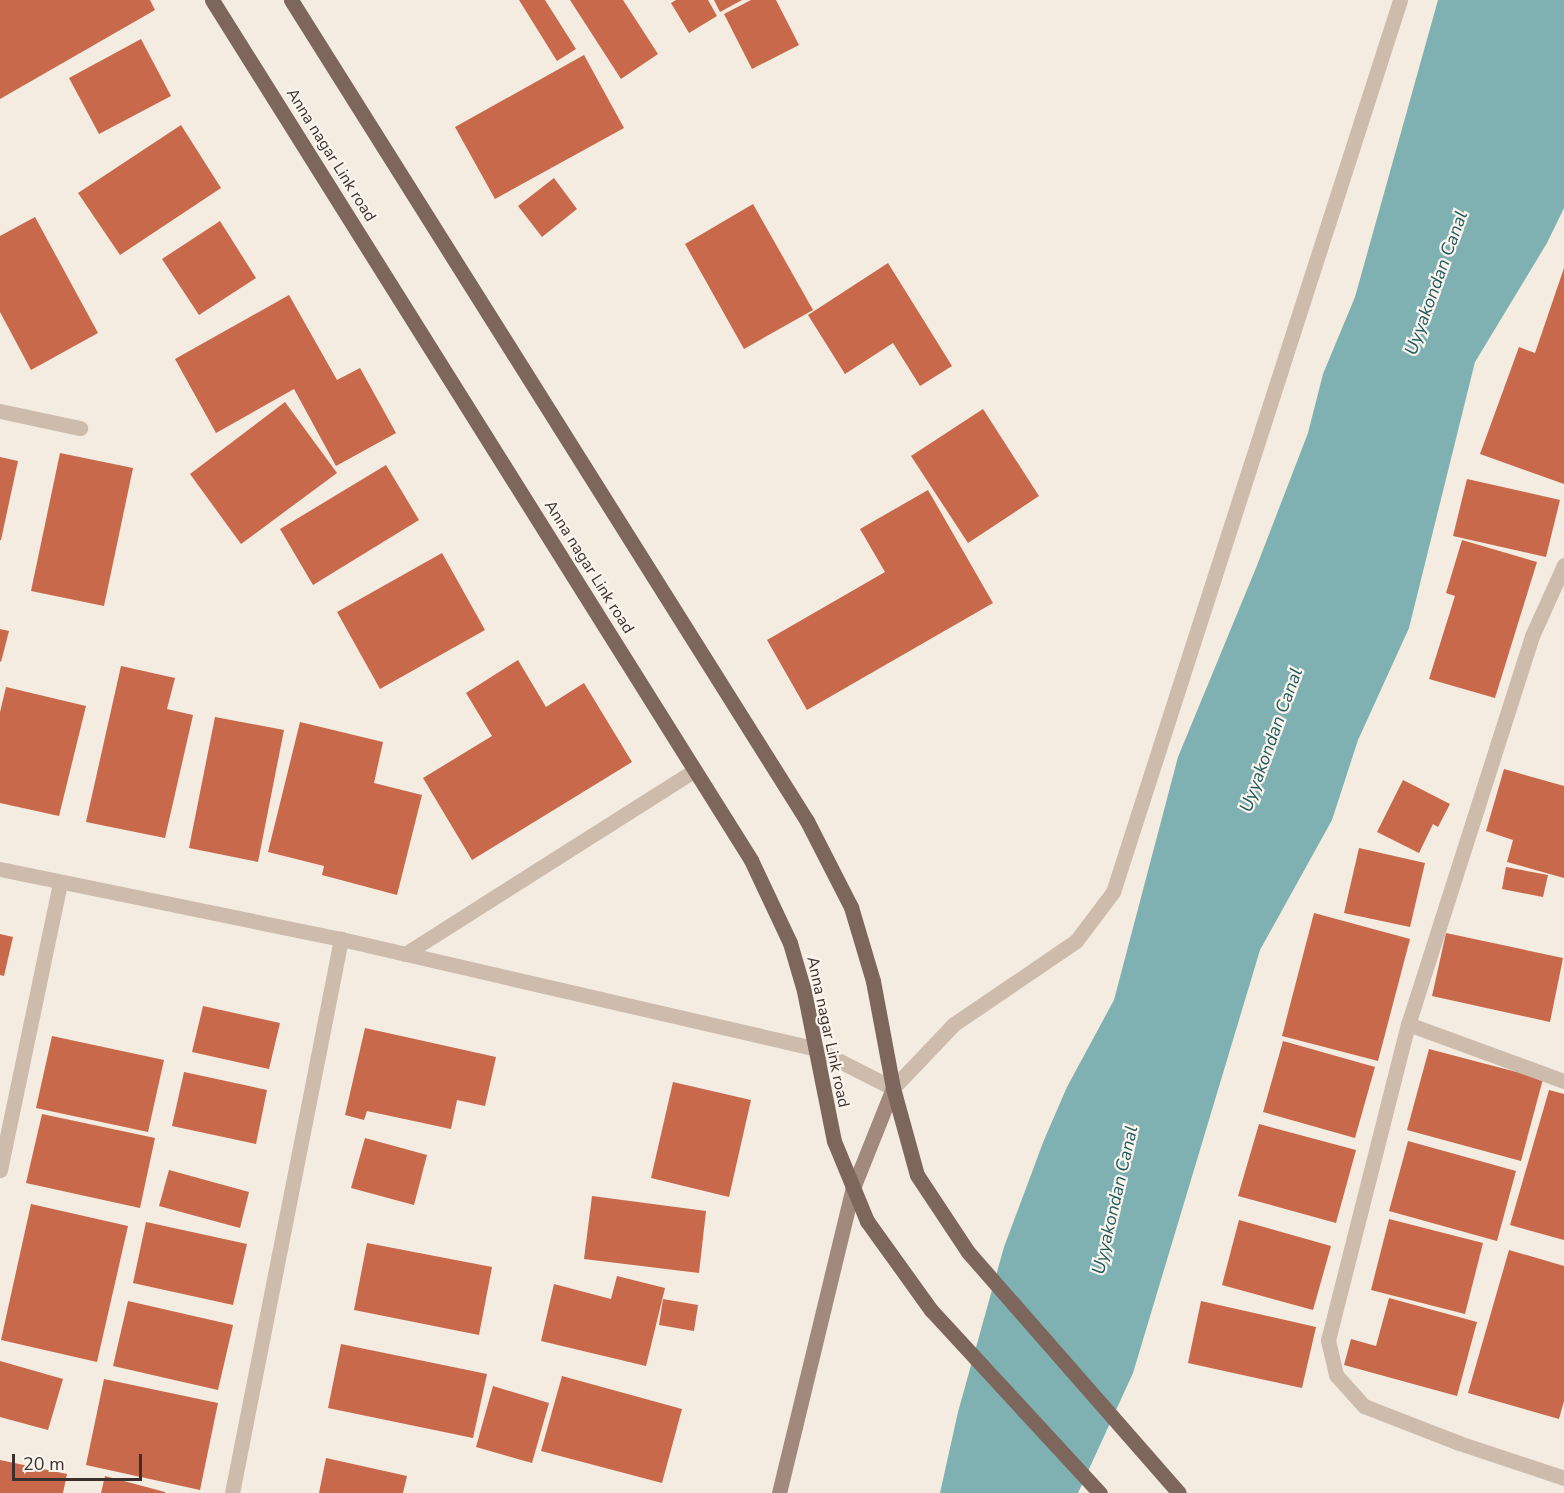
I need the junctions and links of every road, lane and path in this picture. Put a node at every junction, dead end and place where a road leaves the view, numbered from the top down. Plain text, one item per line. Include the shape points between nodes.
1 (212, 0) edge
2 (291, 0) edge
3 (1400, 0) edge
4 (0, 411) edge
5 (80, 428) dead end
6 (1564, 565) edge
7 (695, 770) junction
8 (0, 869) edge
9 (60, 882) junction
10 (341, 939) junction
11 (405, 954) junction
12 (1408, 1023) junction
13 (813, 1048) junction
14 (1564, 1081) edge
15 (893, 1088) junction
16 (0, 1170) edge
17 (853, 1188) junction
18 (1564, 1478) edge
19 (1175, 1488) edge
20 (232, 1493) edge
21 (779, 1493) edge
22 (1100, 1493) edge

1 - 7 main road, Anna nagar Link road
2 - 15 main road via 807,821 851,907 873,981
3 - 15 street via 1113,892 1076,941 954,1024
4 - 5 street
6 - 12 street via 1533,636
7 - 11 street
7 - 13 main road, Anna nagar Link road via 752,860 790,942 804,991
8 - 9 street
9 - 10 street
9 - 16 street
10 - 11 street
10 - 20 street
11 - 13 street
12 - 14 street
12 - 18 street via 1328,1340 1336,1375 1365,1406
13 - 15 street
13 - 17 main road, Anna nagar Link road via 834,1141
15 - 17 street
15 - 19 main road via 917,1175 968,1252
17 - 21 street
17 - 22 main road, Anna nagar Link road via 867,1221 931,1310

